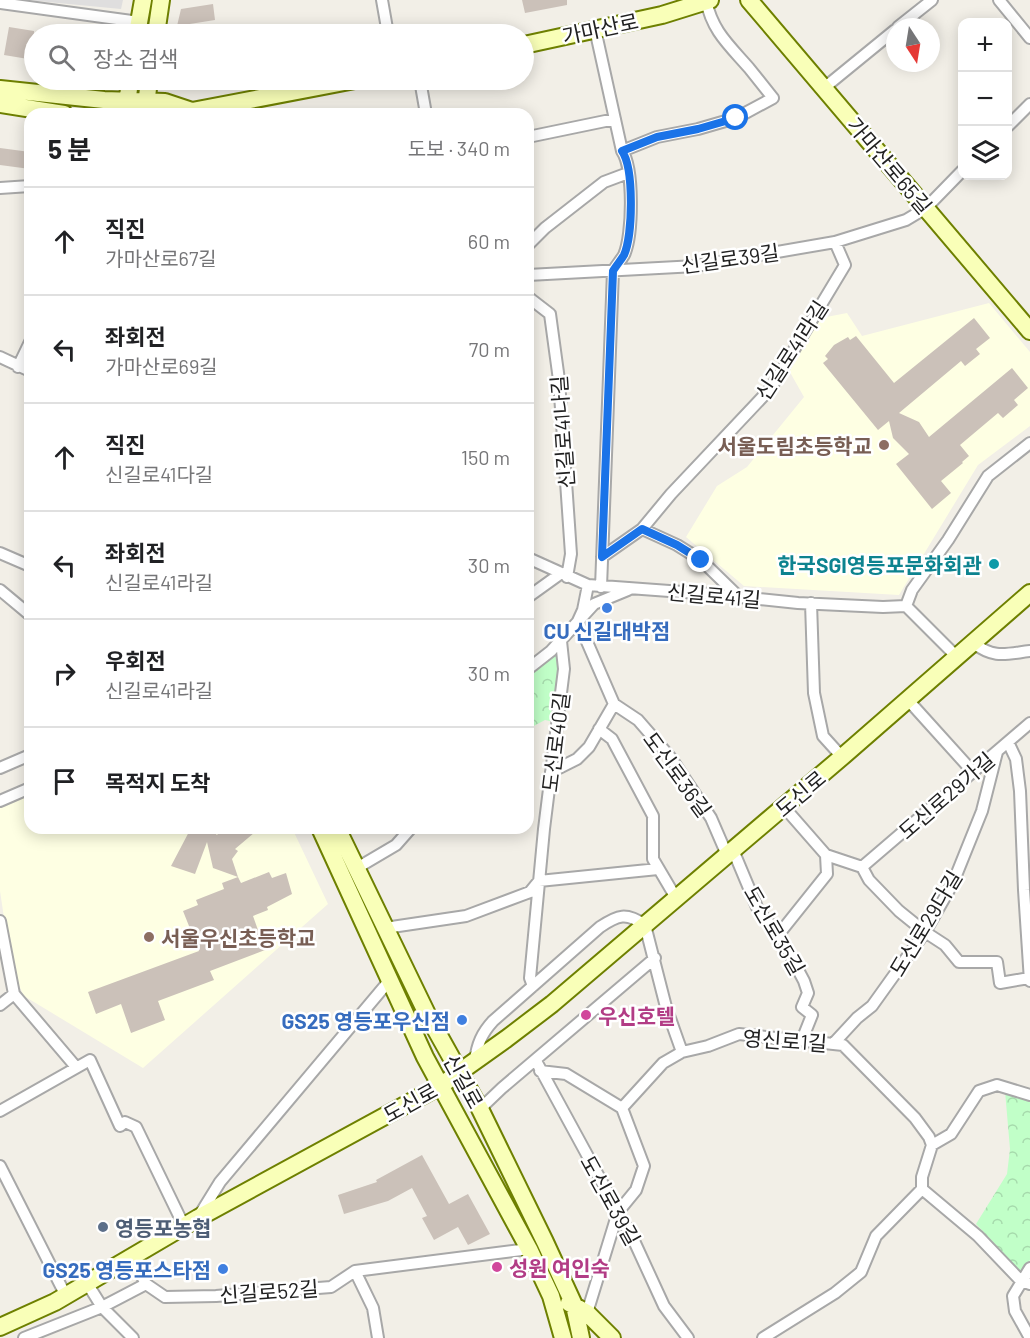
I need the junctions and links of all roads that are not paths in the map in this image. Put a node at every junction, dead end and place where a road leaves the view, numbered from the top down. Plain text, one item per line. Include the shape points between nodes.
1 (143, 0) edge
2 (161, 0) edge
3 (382, 0) edge
4 (707, 0) edge
5 (749, 0) edge
6 (932, 0) edge
7 (999, 0) edge
8 (0, 3) edge
9 (910, 18) edge
10 (116, 24) edge
11 (139, 24) edge
12 (157, 24) edge
13 (386, 24) edge
14 (595, 29) junction
15 (886, 37) edge
16 (1030, 38) edge
17 (534, 43) edge
18 (824, 88) junction
19 (0, 89) edge
20 (129, 90) edge
21 (148, 90) edge
22 (303, 90) edge
23 (422, 90) edge
24 (0, 104) edge
25 (1030, 104) edge
26 (126, 107) edge
27 (26, 108) edge
28 (146, 108) edge
29 (180, 108) edge
30 (211, 108) edge
31 (425, 108) edge
32 (615, 119) junction
33 (1012, 122) edge
34 (534, 136) edge
35 (622, 151) junction
36 (628, 173) junction
37 (958, 176) edge
38 (24, 186) edge
39 (0, 188) edge
40 (926, 208) junction
41 (534, 239) edge
42 (835, 242) junction
43 (613, 271) junction
44 (534, 275) edge
45 (534, 302) edge
46 (1030, 331) edge
47 (24, 354) edge
48 (0, 357) edge
49 (18, 367) junction
50 (24, 369) edge
51 (1030, 443) edge
52 (642, 529) junction
53 (0, 553) edge
54 (602, 557) junction
55 (534, 561) edge
56 (24, 563) edge
57 (564, 575) junction
58 (588, 585) junction
59 (601, 587) junction
60 (631, 589) junction
61 (0, 590) edge
62 (534, 593) edge
63 (1030, 593) edge
64 (739, 597) junction
65 (811, 603) junction
66 (906, 606) junction
67 (24, 610) edge
68 (578, 621) junction
69 (561, 641) junction
70 (973, 644) junction
71 (1030, 651) edge
72 (957, 657) junction
73 (534, 665) edge
74 (908, 700) junction
75 (614, 704) junction
76 (1030, 723) edge
77 (599, 729) junction
78 (1008, 742) junction
79 (997, 752) junction
80 (24, 757) edge
81 (843, 757) junction
82 (0, 768) edge
83 (551, 772) junction
84 (973, 772) junction
85 (24, 791) edge
86 (0, 801) edge
87 (784, 807) junction
88 (323, 834) edge
89 (340, 834) edge
90 (406, 834) edge
91 (730, 853) junction
92 (826, 855) junction
93 (862, 867) junction
94 (357, 868) junction
95 (658, 869) junction
96 (538, 880) junction
97 (1027, 888) edge
98 (676, 898) junction
99 (0, 921) edge
100 (645, 925) junction
101 (385, 928) junction
102 (925, 932) junction
103 (779, 934) junction
104 (655, 958) junction
105 (1029, 979) edge
106 (389, 981) junction
107 (533, 987) junction
108 (15, 994) junction
109 (0, 1005) edge
110 (802, 1040) junction
111 (833, 1044) junction
112 (682, 1052) junction
113 (475, 1061) junction
114 (538, 1066) junction
115 (76, 1068) junction
116 (459, 1072) junction
117 (440, 1086) junction
118 (1030, 1095) edge
119 (622, 1108) junction
120 (480, 1109) junction
121 (0, 1111) edge
122 (932, 1145) junction
123 (0, 1166) edge
124 (4, 1185) edge
125 (922, 1188) junction
126 (618, 1212) junction
127 (191, 1222) junction
128 (529, 1249) junction
129 (132, 1257) junction
130 (1030, 1268) edge
131 (355, 1271) junction
132 (87, 1283) junction
133 (1026, 1283) edge
134 (146, 1284) junction
135 (66, 1296) junction
136 (551, 1296) junction
137 (102, 1307) junction
138 (580, 1309) junction
139 (0, 1327) edge
140 (24, 1338) edge
141 (133, 1338) edge
142 (378, 1338) edge
143 (563, 1338) edge
144 (581, 1338) edge
145 (612, 1338) edge
146 (688, 1338) edge
147 (763, 1338) edge
148 (1030, 1338) edge

1 - 11 main road
2 - 12 main road
3 - 13 street
4 - 14 main road, 가마산로 via 662,15
4 - 35 street via 710,17 728,47 773,98 736,118 657,137
5 - 18 main road, 가마산로65길
6 - 9 street
7 - 16 street
8 - 10 street
14 - 17 main road, 가마산로
14 - 32 street
15 - 18 street
18 - 40 main road, 가마산로65길
19 - 26 main road
20 - 26 main road
21 - 28 main road
22 - 30 main road
23 - 31 street
24 - 27 main road
25 - 33 street
26 - 28 main road
28 - 29 main road via 165,102
32 - 34 street
32 - 35 street
35 - 36 street
36 - 41 street via 604,182
36 - 43 street via 629,235 624,255
37 - 40 street, 신길로39길
38 - 39 street
40 - 42 street, 신길로39길 via 906,220
40 - 46 main road, 가마산로65길
42 - 43 street, 신길로39길 via 696,266
42 - 52 street, 신길로41라길 via 845,265 771,388
43 - 44 street, 신길로39길
43 - 54 street
45 - 57 street, 신길로41나길 via 550,314 559,380 571,554
47 - 49 street
48 - 49 street
49 - 50 street
51 - 66 street via 988,476 912,590
52 - 54 street, 신길로41라길
52 - 64 street via 701,560
53 - 56 street
54 - 59 street
55 - 57 street, 신길로41길
57 - 58 street, 신길로41길
57 - 62 street
58 - 59 street, 신길로41길
58 - 68 street
59 - 60 street, 신길로41길
60 - 64 street, 신길로41길
60 - 68 street via 594,604
61 - 67 street
63 - 70 main road, 도신로
64 - 65 street, 신길로41길
65 - 66 street, 신길로41길
65 - 81 street, 도신로 via 814,693 823,736
66 - 72 street
68 - 69 street
68 - 75 street
69 - 73 street
69 - 83 street, 도신로40길 via 564,669
70 - 71 street via 997,655
70 - 72 main road, 도신로
72 - 74 main road, 도신로
74 - 81 main road, 도신로
74 - 84 street
75 - 77 street
75 - 91 street, 도신로36길 via 638,720 671,758
76 - 78 street, 도신로29가길
77 - 83 street via 577,759
77 - 95 street via 612,738 653,816 653,859
78 - 79 street, 도신로29가길
78 - 97 street via 1016,759
79 - 84 street, 도신로29가길
79 - 102 street, 도신로29다길 via 982,811 953,883
80 - 82 street
81 - 87 main road, 도신로
83 - 96 street, 도신로40길
84 - 93 street, 도신로29가길
85 - 86 street
87 - 91 main road, 도신로
87 - 92 street
88 - 106 main road, 신길로
89 - 94 main road, 신길로
90 - 94 street via 396,845
91 - 98 main road, 도신로
91 - 103 street, 도신로35길 via 759,912
92 - 93 street
92 - 103 street via 827,874
93 - 102 street via 869,880
94 - 101 main road, 신길로
95 - 96 street
95 - 98 street
96 - 101 street via 530,892 466,916
96 - 107 street, 도신로40길 via 530,978
97 - 105 street
98 - 100 main road, 도신로
99 - 108 street
100 - 104 street
100 - 107 street via 628,916 605,924
100 - 113 main road, 도신로 via 552,1004
101 - 116 main road, 신길로
102 - 105 street via 945,945 959,962 997,962 1000,983
102 - 111 street, 도신로29다길 via 872,1006
103 - 110 street, 도신로35길 via 808,993 802,1007 812,1014
104 - 112 street
104 - 114 street
106 - 117 main road, 신길로
106 - 127 street
107 - 113 street via 482,1033
108 - 109 street
108 - 115 street
110 - 111 street, 영신로1길
110 - 112 street, 영신로1길 via 739,1034
111 - 122 street, 영신로1길 via 843,1045 874,1074 915,1118
112 - 119 street, 영신로1길 via 663,1063
113 - 116 main road, 도신로
114 - 119 street via 566,1074
114 - 120 street via 502,1088
114 - 126 street, 도신로39길
115 - 121 street
115 - 127 street via 90,1060 120,1126 125,1122 136,1127
116 - 117 main road, 도신로
116 - 120 main road, 신길로
117 - 127 main road, 도신로
117 - 128 main road, 신길로
118 - 122 street via 997,1085 979,1091 951,1134
119 - 126 street via 644,1166 636,1190
120 - 138 main road, 신길로
122 - 125 street
123 - 124 street
124 - 135 street
125 - 133 street
125 - 147 street via 876,1236 861,1272
126 - 138 street
126 - 146 street, 도신로39길 via 664,1306
127 - 129 main road, 도신로
128 - 131 street, 신길로52길
128 - 136 main road, 신길로
129 - 132 main road, 도신로
129 - 134 street
130 - 133 street
131 - 134 street, 신길로52길 via 331,1287 216,1296 165,1297
131 - 142 street via 373,1308
132 - 135 main road, 도신로
132 - 137 street
133 - 148 street via 1013,1296 1015,1311
134 - 137 street
135 - 139 main road, 도신로
136 - 138 main road
136 - 143 main road, 신길로
137 - 140 street
137 - 141 street
138 - 144 main road, 신길로
138 - 145 main road

